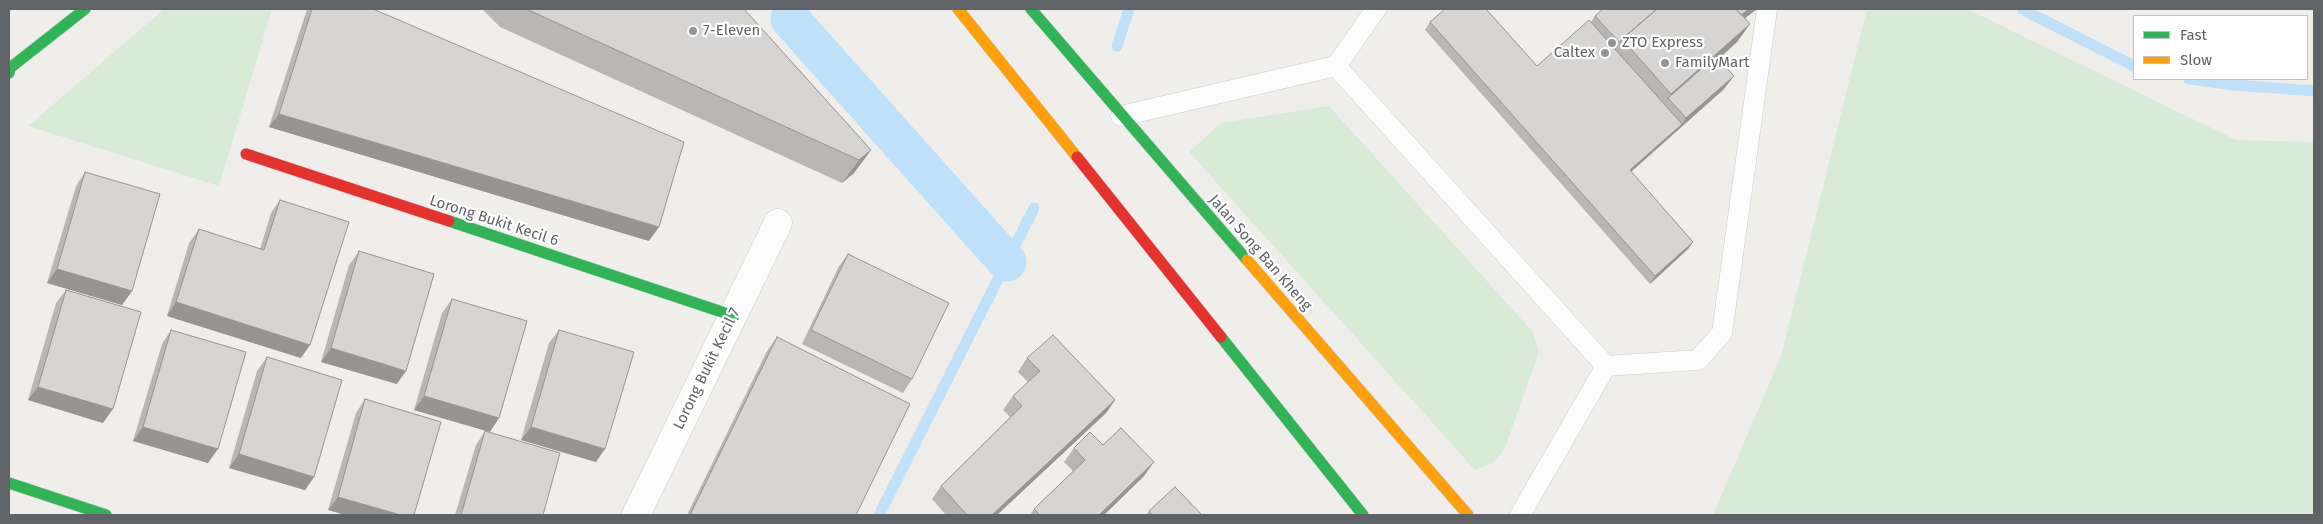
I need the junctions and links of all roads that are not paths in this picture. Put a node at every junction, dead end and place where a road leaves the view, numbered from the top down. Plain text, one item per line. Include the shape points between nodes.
1 (85, 9) edge
2 (958, 9) edge
3 (1031, 9) edge
4 (1376, 9) edge
5 (1767, 9) edge
6 (1336, 66) junction
7 (9, 70) edge
8 (1121, 116) junction
9 (246, 154) dead end
10 (778, 223) dead end
11 (734, 316) junction
12 (1606, 366) junction
13 (9, 483) edge
14 (106, 515) edge
15 (636, 515) edge
16 (1363, 515) edge
17 (1468, 515) edge
18 (1520, 515) edge

1 - 7 main road
2 - 16 main road
3 - 8 main road, Jalan Song Ban Kheng
4 - 6 lane
5 - 12 lane via 1722,333 1698,360
6 - 8 lane
6 - 12 lane
8 - 17 main road, Jalan Song Ban Kheng
9 - 11 main road, Lorong Bukit Kecil 6
10 - 11 street, Lorong Bukit Kecil 7
11 - 15 street, Lorong Bukit Kecil 7
12 - 18 lane
13 - 14 main road

